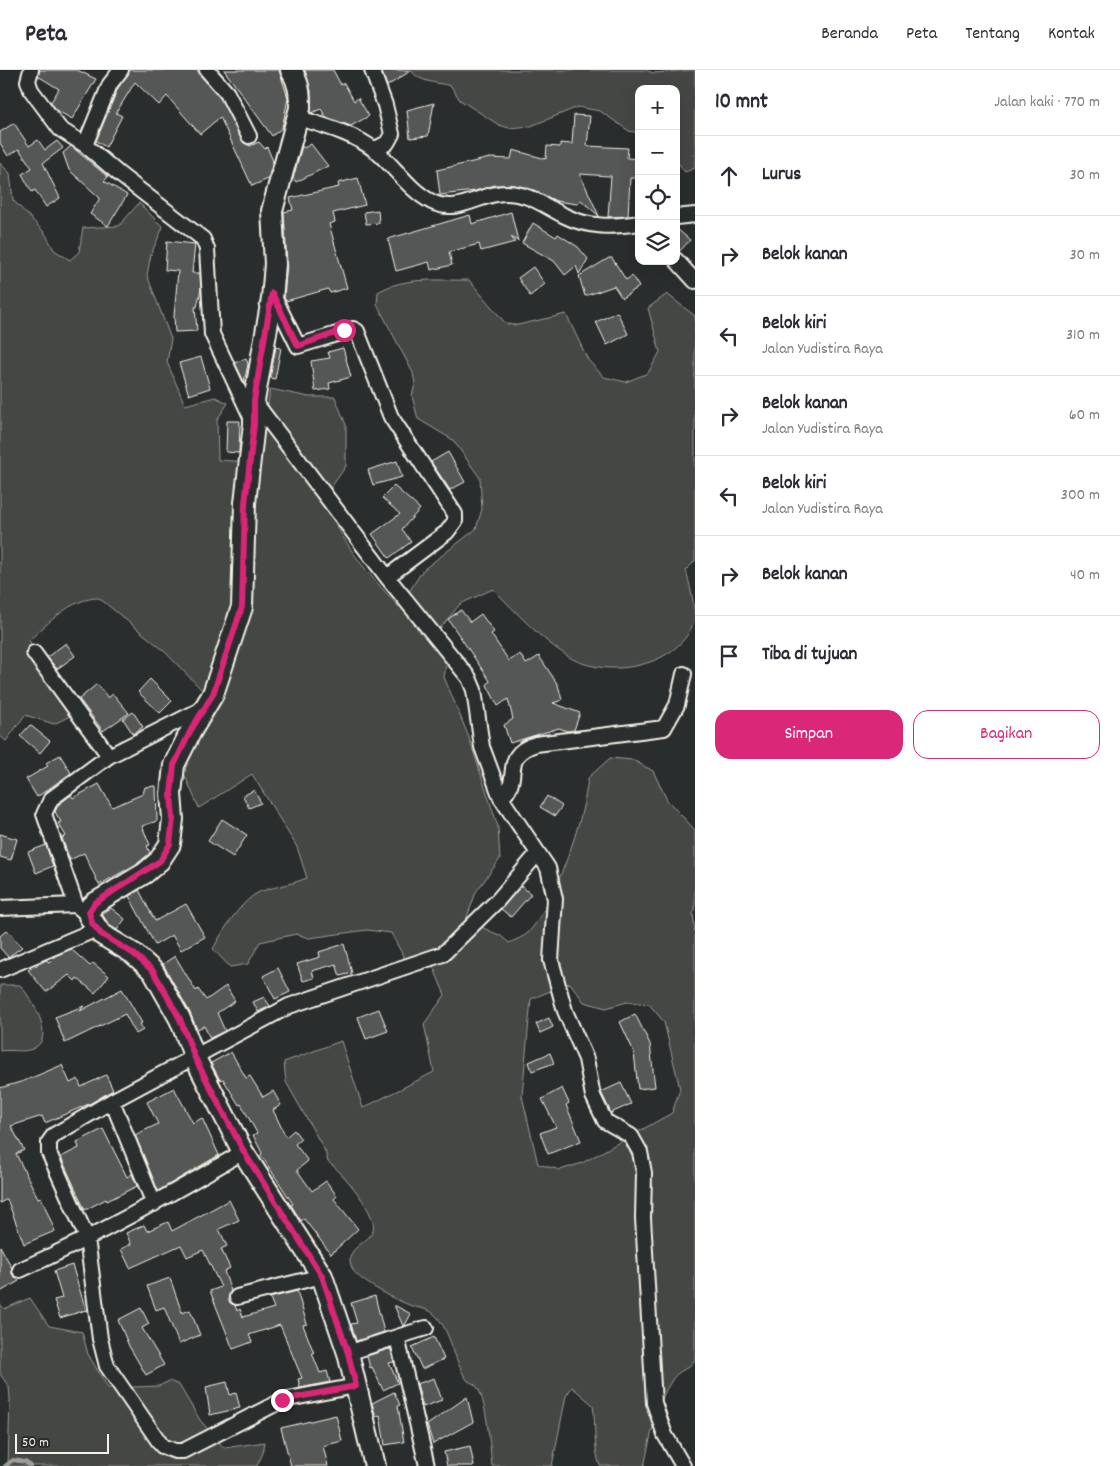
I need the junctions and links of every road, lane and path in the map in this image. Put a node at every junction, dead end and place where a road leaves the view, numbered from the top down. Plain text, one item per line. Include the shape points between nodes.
1 (31, 70) edge
2 (120, 70) edge
3 (207, 70) edge
4 (291, 70) edge
5 (372, 70) edge
6 (299, 118) junction
7 (249, 136) dead end
8 (85, 145) junction
9 (374, 150) junction
10 (695, 215) edge
11 (680, 217) edge
12 (635, 224) edge
13 (680, 264) edge
14 (695, 280) edge
15 (272, 293) junction
16 (254, 401) junction
17 (254, 424) junction
18 (387, 578) junction
19 (34, 653) dead end
20 (684, 674) dead end
21 (208, 705) junction
22 (109, 756) junction
23 (501, 798) junction
24 (538, 853) junction
25 (0, 908) edge
26 (87, 917) junction
27 (0, 970) edge
28 (195, 1058) junction
29 (112, 1101) junction
30 (244, 1152) junction
31 (154, 1204) junction
32 (87, 1238) junction
33 (20, 1270) dead end
34 (322, 1276) junction
35 (237, 1297) dead end
36 (426, 1328) dead end
37 (397, 1337) junction
38 (348, 1353) junction
39 (356, 1386) junction
40 (375, 1466) edge
41 (427, 1466) edge
42 (682, 1466) edge

1 - 8 street via 28,81 43,109 60,129
2 - 8 street via 110,84
3 - 7 street via 227,93
4 - 6 street via 300,92
5 - 9 street via 392,134 388,142
6 - 9 street via 327,127
6 - 15 street via 273,205
8 - 17 street via 203,239 207,249 212,334
9 - 12 street via 417,192 442,206 458,206 504,193 528,196 579,222 610,228
10 - 11 street
13 - 14 street
15 - 16 street
15 - 18 street via 298,346 344,330 358,331 391,417 456,514 447,532
16 - 17 street
16 - 18 street
17 - 21 street via 245,504 242,607
18 - 23 street via 470,678 482,747
19 - 22 street
20 - 23 street via 677,705 664,728 525,747 514,761 511,786
21 - 22 street
21 - 26 street via 174,765 170,844 160,861 95,903
22 - 26 street via 51,799 44,810
23 - 24 street
24 - 28 street via 498,900 443,954 289,1006
24 - 42 street via 548,868 555,899 551,960 565,1011 586,1059 593,1096 606,1120 631,1136 640,1152 644,1173 643,1218 654,1403 665,1435
25 - 26 street
26 - 27 street
26 - 28 street via 110,942 134,954 153,971 180,1019
28 - 29 street
28 - 30 street
29 - 31 street
29 - 32 street via 49,1142 49,1153
30 - 31 street
30 - 34 street
31 - 32 street
32 - 33 street
32 - 39 street via 100,1339 107,1366 167,1449 183,1450 282,1400
34 - 35 street
34 - 38 street
36 - 37 street
37 - 38 street
37 - 41 street
38 - 39 street
39 - 40 street

